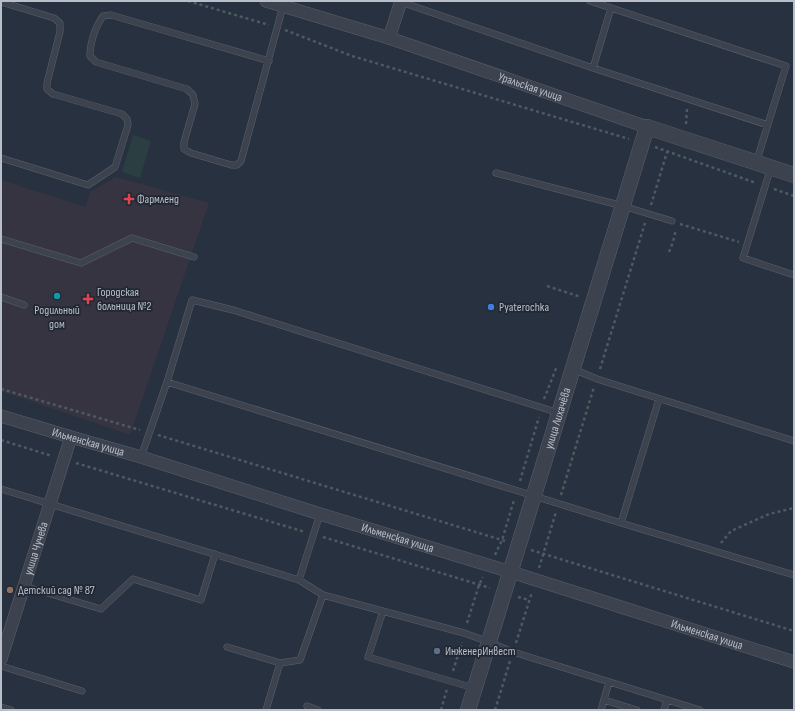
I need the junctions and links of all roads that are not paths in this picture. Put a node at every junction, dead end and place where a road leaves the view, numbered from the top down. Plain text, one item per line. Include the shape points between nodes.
1 (266, 1) edge
2 (590, 1) edge
3 (1, 2) edge
4 (401, 2) edge
5 (283, 6) junction
6 (611, 8) junction
7 (389, 38) junction
8 (269, 61) junction
9 (593, 68) junction
10 (768, 125) junction
11 (647, 127) junction
12 (1, 158) edge
13 (756, 163) junction
14 (771, 167) junction
15 (496, 173) dead end
16 (794, 175) edge
17 (623, 206) junction
18 (672, 221) dead end
19 (1, 239) edge
20 (194, 257) dead end
21 (794, 275) edge
22 (1, 297) edge
23 (24, 304) dead end
24 (573, 369) junction
25 (167, 382) junction
26 (659, 399) junction
27 (559, 413) junction
28 (1, 416) edge
29 (71, 438) junction
30 (794, 441) edge
31 (141, 457) junction
32 (1, 489) edge
33 (534, 496) junction
34 (50, 503) junction
35 (320, 514) junction
36 (621, 523) junction
37 (215, 554) junction
38 (511, 572) junction
39 (794, 576) edge
40 (300, 580) junction
41 (24, 586) junction
42 (323, 595) junction
43 (383, 611) junction
44 (489, 642) junction
45 (227, 647) dead end
46 (1, 659) edge
47 (794, 662) edge
48 (280, 663) junction
49 (1, 666) edge
50 (609, 682) junction
51 (475, 689) junction
52 (82, 691) dead end
53 (604, 700) junction
54 (667, 700) junction
55 (307, 706) dead end
56 (1, 707) edge
57 (11, 710) edge
58 (266, 710) edge
59 (318, 710) edge
60 (468, 710) edge
61 (601, 710) edge
62 (636, 710) edge
63 (664, 710) edge
64 (700, 710) edge

1 - 5 street, Уральская улица
2 - 6 lane
3 - 12 lane via 54,18 60,23 47,89 53,94 122,114 127,118 128,125 115,167 88,185
4 - 7 street
4 - 9 lane
5 - 7 street, Уральская улица
5 - 8 lane
6 - 9 lane
6 - 10 lane via 786,66
7 - 11 street, Уральская улица
8 - 8 lane via 241,161 237,165 232,165 191,153 184,148 195,104 193,95 187,89 96,62 90,56 90,49 98,24 103,16 111,15
9 - 10 lane
10 - 13 lane
11 - 13 street, Уральская улица
11 - 17 street, улица Лихачёва
13 - 14 street, Уральская улица
14 - 16 street, Уральская улица
14 - 21 lane via 743,258
15 - 17 lane
17 - 18 lane
17 - 24 street, улица Лихачёва
19 - 20 lane via 81,263 132,238
22 - 23 lane
24 - 26 lane
24 - 27 street, улица Лихачёва
25 - 27 lane via 192,300 233,310
25 - 31 lane
25 - 33 lane
26 - 30 lane
26 - 36 lane
27 - 33 street, улица Лихачёва
28 - 29 street, Ильменская улица
29 - 31 street, Ильменская улица
29 - 34 street, улица Чучева
31 - 35 street, Ильменская улица
32 - 34 lane
33 - 36 lane
33 - 38 street, улица Лихачёва
34 - 37 lane
34 - 41 street, улица Чучева
35 - 38 street, Ильменская улица
35 - 40 lane
36 - 39 lane
37 - 40 lane
37 - 41 lane via 201,600 134,580 101,609
38 - 44 street, улица Лихачёва
38 - 47 street, Ильменская улица
40 - 42 lane
41 - 46 street, улица Чучева
42 - 43 lane
42 - 48 lane via 300,660
43 - 44 lane
43 - 51 lane via 368,657
44 - 50 lane
44 - 51 street, улица Лихачёва
45 - 48 lane
48 - 58 lane
49 - 52 lane
50 - 53 lane
50 - 54 lane
51 - 60 street, улица Лихачёва
53 - 61 lane
53 - 62 lane
54 - 63 lane
54 - 64 lane
55 - 59 lane
56 - 57 lane

